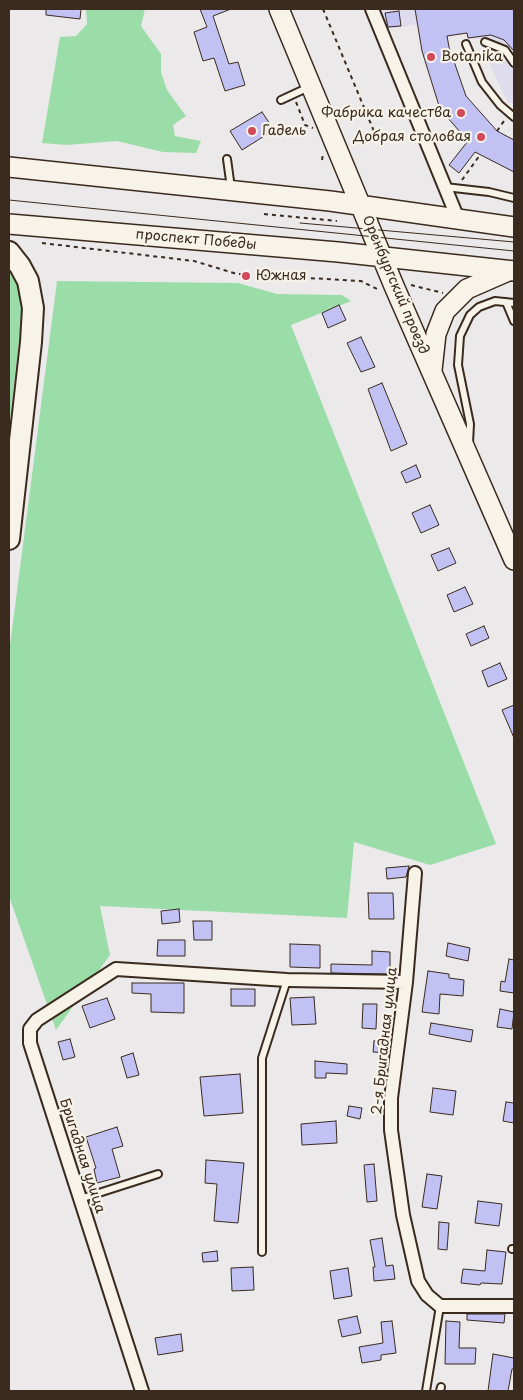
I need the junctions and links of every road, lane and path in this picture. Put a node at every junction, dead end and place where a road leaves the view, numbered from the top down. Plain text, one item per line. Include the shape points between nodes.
1 (279, 9) edge
2 (323, 9) edge
3 (372, 9) edge
4 (485, 42) dead end
5 (466, 44) dead end
6 (514, 63) edge
7 (311, 87) junction
8 (281, 100) dead end
9 (512, 115) edge
10 (497, 131) dead end
11 (378, 140) dead end
12 (480, 155) dead end
13 (226, 160) dead end
14 (9, 168) edge
15 (451, 188) junction
16 (231, 191) junction
17 (514, 198) edge
18 (361, 205) junction
19 (264, 214) dead end
20 (458, 219) junction
21 (337, 220) dead end
22 (9, 224) edge
23 (514, 227) edge
24 (39, 243) dead end
25 (9, 252) edge
26 (382, 258) junction
27 (512, 270) edge
28 (406, 284) dead end
29 (384, 288) dead end
30 (446, 294) dead end
31 (506, 302) junction
32 (514, 303) edge
33 (514, 321) edge
34 (431, 371) junction
35 (467, 449) junction
36 (9, 539) edge
37 (514, 560) edge
38 (415, 874) dead end
39 (287, 980) junction
40 (406, 982) junction
41 (158, 1174) dead end
42 (80, 1199) junction
43 (262, 1252) dead end
44 (440, 1306) junction
45 (514, 1306) edge
46 (142, 1391) edge
47 (426, 1391) edge

1 - 7 main road, Оренбургский проезд
2 - 11 path
3 - 15 street
4 - 6 lane via 505,50
5 - 9 lane via 482,82
7 - 8 lane
7 - 18 main road, Оренбургский проезд
9 - 10 path
12 - 15 path
13 - 16 lane
14 - 16 main road
15 - 17 lane
15 - 20 street
16 - 18 main road
18 - 20 main road
18 - 26 main road, Оренбургский проезд
19 - 21 path
20 - 23 main road
22 - 26 main road, проспект Победы
24 - 29 path via 194,261 236,274 361,281 378,290
25 - 36 main road via 28,281 33,308
26 - 27 main road, проспект Победы
26 - 34 main road, Оренбургский проезд
27 - 34 main road via 467,289 445,311 436,334
28 - 30 path
31 - 32 lane
31 - 33 lane
31 - 35 lane via 495,301 479,307 470,315 460,336 458,366 470,424
34 - 35 main road, Оренбургский проезд
35 - 37 main road, Оренбургский проезд
38 - 40 street, 2-я Бригадная улица
39 - 40 street
39 - 42 street, Бригадная улица via 116,969 37,1020 30,1029 30,1043
39 - 43 lane via 262,1058
40 - 44 street, 2-я Бригадная улица via 391,1098 391,1130 403,1215 418,1281
41 - 42 lane
42 - 46 street, Бригадная улица
44 - 45 street
44 - 47 lane

